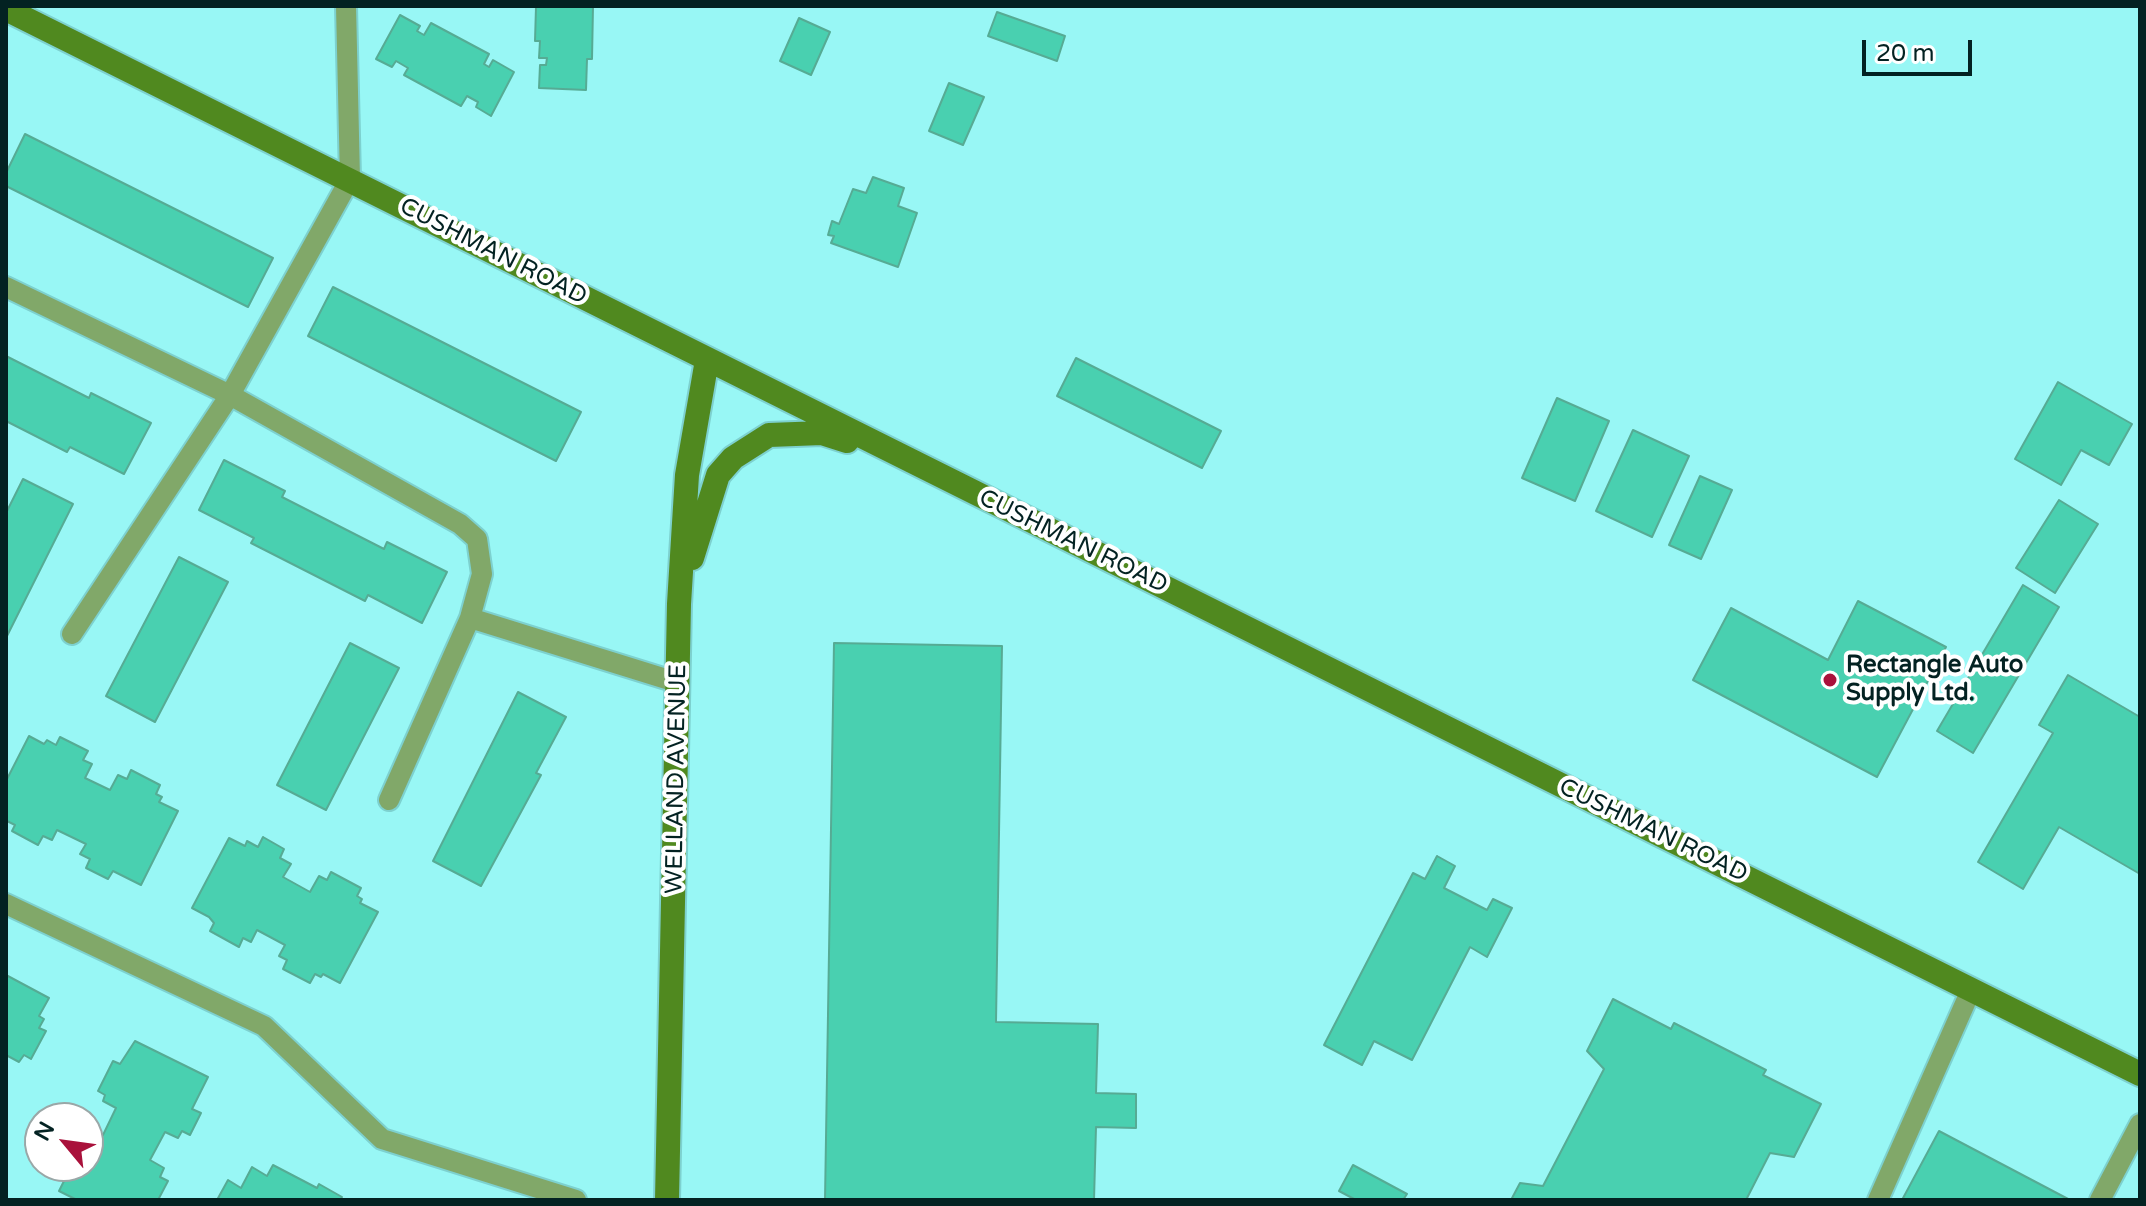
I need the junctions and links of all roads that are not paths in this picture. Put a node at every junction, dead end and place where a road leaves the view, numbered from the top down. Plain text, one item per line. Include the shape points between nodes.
1 (346, 6) edge
2 (6, 9) edge
3 (350, 179) junction
4 (6, 287) edge
5 (707, 360) junction
6 (230, 395) junction
7 (910, 461) junction
8 (679, 604) junction
9 (470, 618) junction
10 (72, 634) dead end
11 (679, 683) junction
12 (389, 800) dead end
13 (6, 904) edge
14 (1971, 990) junction
15 (2140, 1074) edge
16 (2140, 1124) edge
17 (576, 1200) edge
18 (667, 1200) edge
19 (1878, 1200) edge
20 (2100, 1200) edge

1 - 3 lane
2 - 3 street, CUSHMAN ROAD
3 - 5 street, CUSHMAN ROAD
3 - 6 lane
4 - 6 lane
5 - 7 street, CUSHMAN ROAD
5 - 8 street, WELLAND AVENUE via 687,475
6 - 9 lane via 460,524 477,539 482,574
6 - 10 lane
7 - 8 street via 822,433 769,435 748,447 718,475
7 - 14 street, CUSHMAN ROAD
8 - 11 street, WELLAND AVENUE
9 - 11 lane
9 - 12 lane
11 - 18 street, WELLAND AVENUE
13 - 17 lane via 264,1026 382,1139
14 - 15 street, CUSHMAN ROAD
14 - 19 lane
16 - 20 lane

